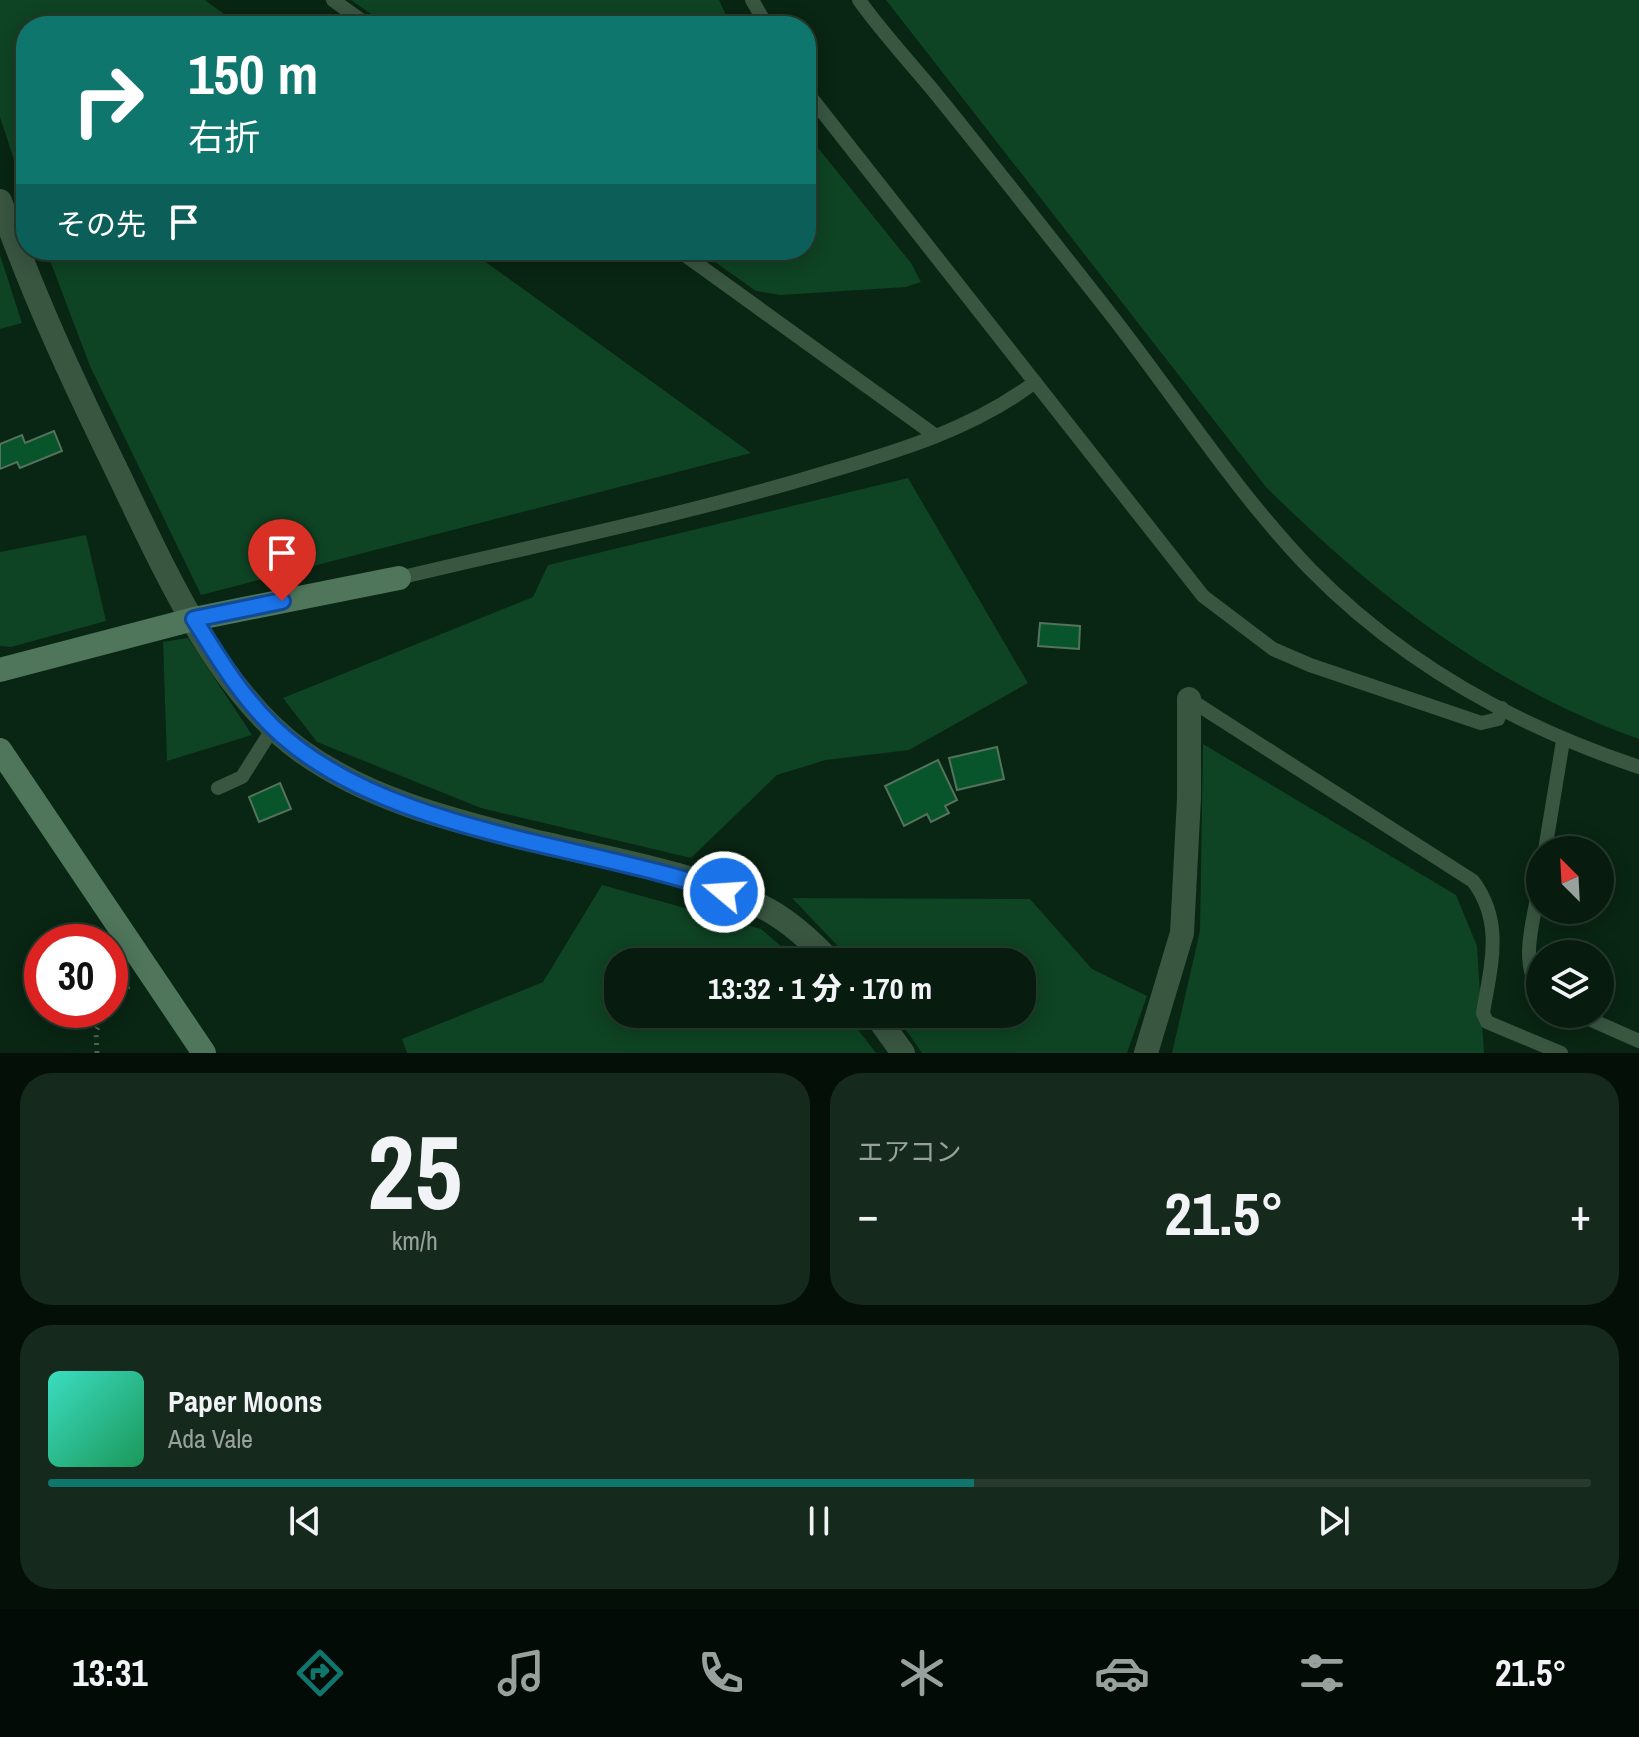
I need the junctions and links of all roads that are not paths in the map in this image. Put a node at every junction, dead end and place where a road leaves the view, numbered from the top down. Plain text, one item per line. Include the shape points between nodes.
1 (333, 0) edge
2 (859, 0) edge
3 (355, 16) edge
4 (816, 104) edge
5 (0, 201) edge
6 (16, 246) edge
7 (22, 260) edge
8 (692, 260) edge
9 (1035, 382) junction
10 (936, 436) junction
11 (399, 578) joint
12 (194, 619) junction
13 (0, 670) edge
14 (1189, 699) joint
15 (1502, 708) junction
16 (273, 728) junction
17 (1563, 741) junction
18 (0, 750) edge
19 (1639, 767) edge
20 (218, 788) dead end
21 (1547, 836) edge
22 (816, 948) edge
23 (885, 1028) edge
24 (1610, 1028) edge
25 (1639, 1041) edge
26 (204, 1053) edge
27 (903, 1053) edge
28 (1146, 1053) edge
29 (1561, 1053) edge

1 - 3 lane
2 - 15 lane via 1308,567 1383,636
4 - 9 lane
5 - 6 street
7 - 12 street via 150,541
8 - 10 lane
9 - 10 lane via 979,419
9 - 15 lane via 1173,562 1236,624 1310,665 1481,723 1498,719
10 - 11 lane via 758,493
11 - 12 street
12 - 13 street
12 - 16 street via 244,696
14 - 28 street via 1182,933
14 - 29 lane via 1473,881 1486,899 1495,940 1483,1013 1487,1022
15 - 17 lane
16 - 20 lane via 242,777
16 - 22 street via 302,751 385,797 437,816 751,901
17 - 19 lane
17 - 21 lane
18 - 26 street
23 - 27 street
24 - 25 lane

